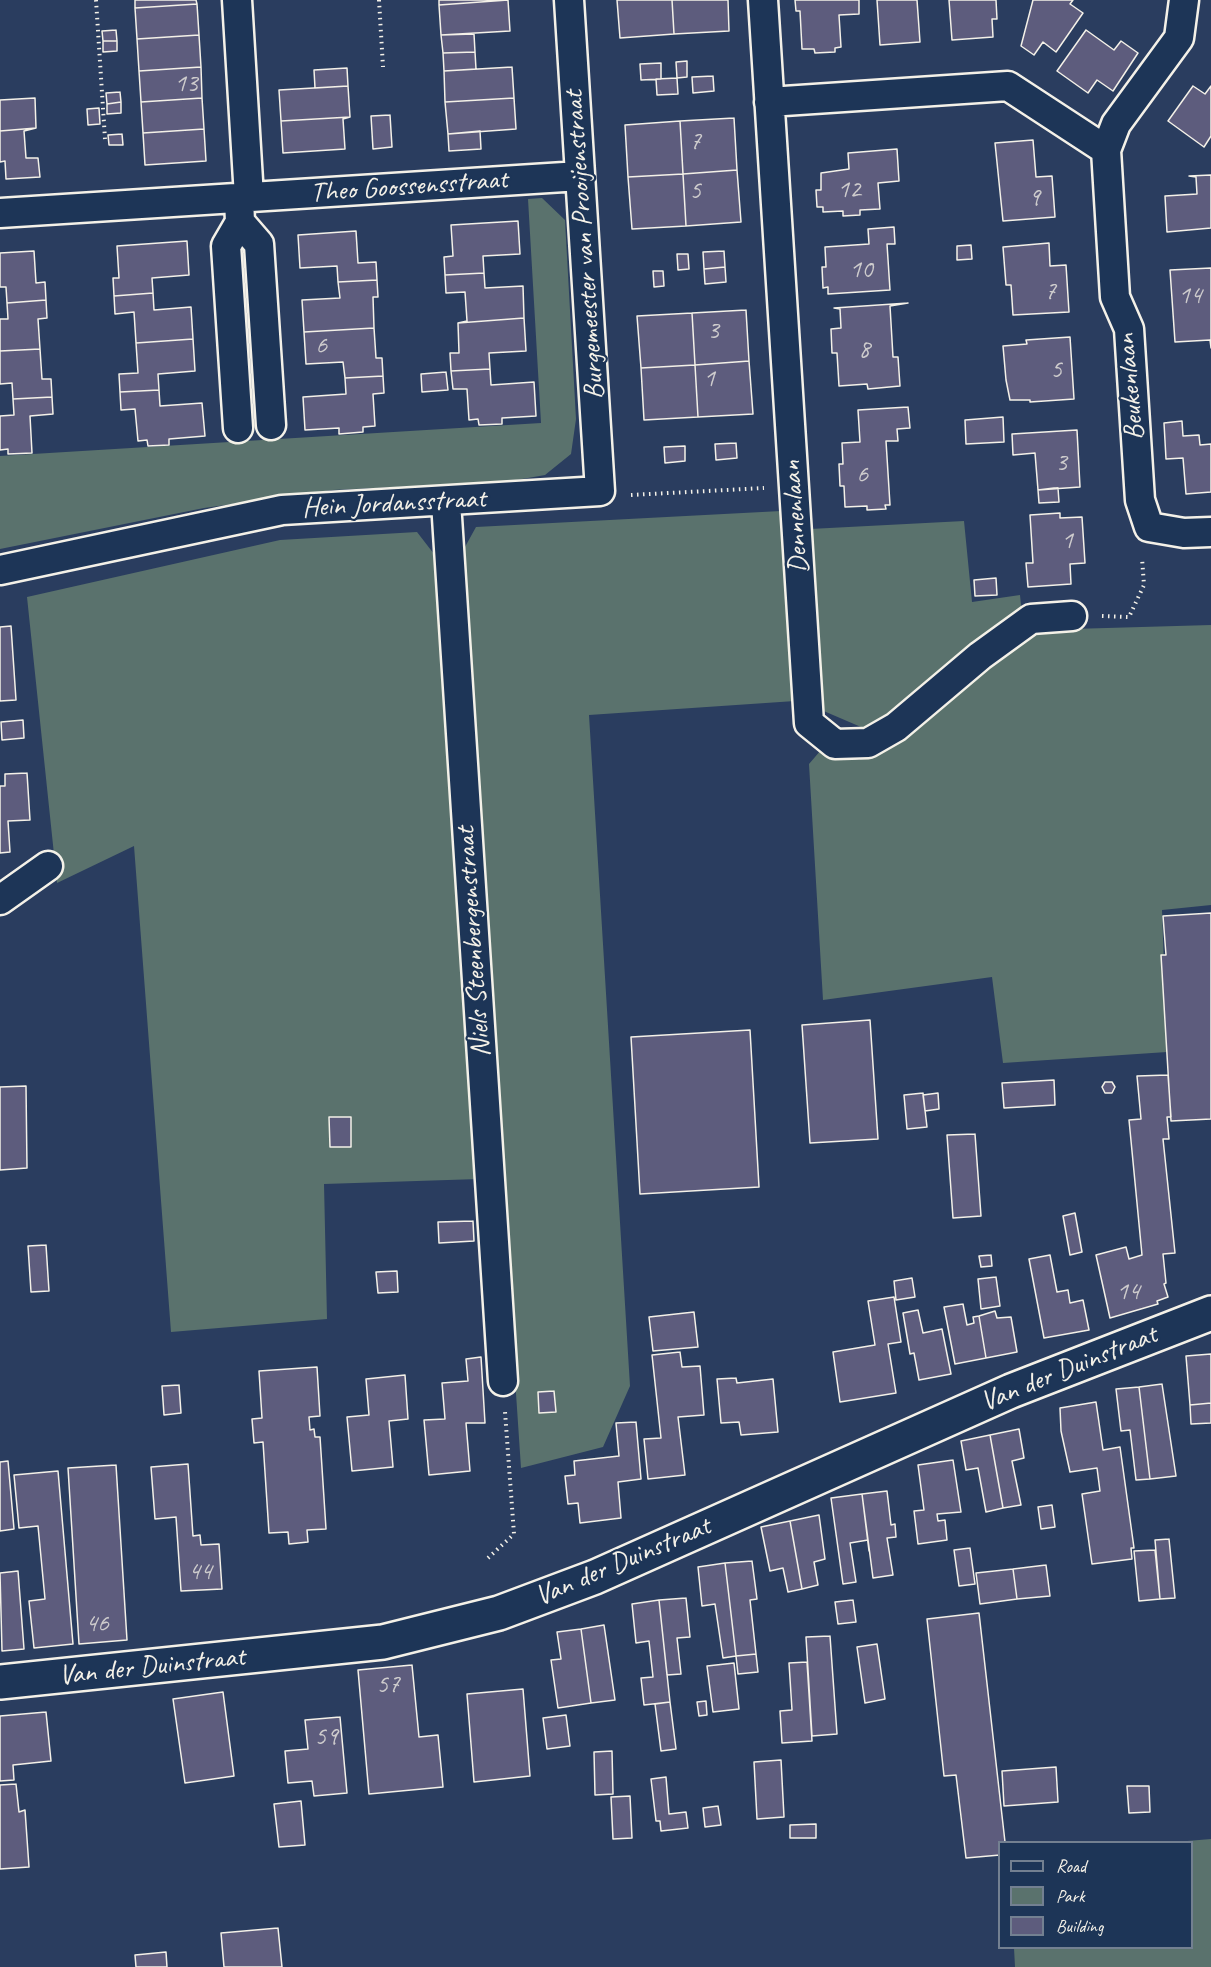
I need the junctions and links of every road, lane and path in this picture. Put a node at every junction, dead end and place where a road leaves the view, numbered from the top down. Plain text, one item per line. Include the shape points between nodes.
1 (96, 0) edge
2 (237, 0) edge
3 (379, 0) edge
4 (569, 0) edge
5 (763, 0) edge
6 (1184, 0) edge
7 (383, 67) dead end
8 (769, 102) junction
9 (105, 139) dead end
10 (1106, 150) junction
11 (580, 176) junction
12 (242, 206) junction
13 (0, 213) edge
14 (271, 425) dead end
15 (238, 428) dead end
16 (794, 486) junction
17 (600, 491) junction
18 (446, 502) junction
19 (1149, 526) junction
20 (1211, 531) edge
21 (0, 570) edge
22 (1072, 616) joint
23 (48, 866) dead end
24 (0, 900) edge
25 (1211, 1313) edge
26 (503, 1381) joint
27 (488, 1558) dead end
28 (0, 1682) edge

1 - 9 path
2 - 12 street
3 - 7 path
4 - 11 street, Burgemeester van Prooijenstraat
5 - 8 street, Dennenlaan
6 - 10 street, Beukenlaan via 1179,38 1116,124
8 - 10 street via 1008,86
8 - 16 street, Dennenlaan
10 - 19 street, Beukenlaan via 1115,297 1129,329 1140,500
11 - 12 street, Theo Goossensstraat
11 - 17 street, Burgemeester van Prooijenstraat
12 - 13 street, Theo Goossensstraat
12 - 14 street via 259,244
12 - 15 street via 226,246
16 - 17 path via 634,496
16 - 22 street, Dennenlaan via 809,723 835,744 868,744 896,727 1031,619
17 - 18 street, Hein Jordansstraat
18 - 21 street, Hein Jordansstraat via 282,510
18 - 26 street, Niels Steenbergenstraat
19 - 20 street via 1184,533
19 - 22 path via 1141,542 1144,585 1129,616
23 - 24 street
25 - 28 street, Van der Duinstraat via 1011,1391 595,1577 499,1613 372,1643
26 - 27 path via 514,1534

